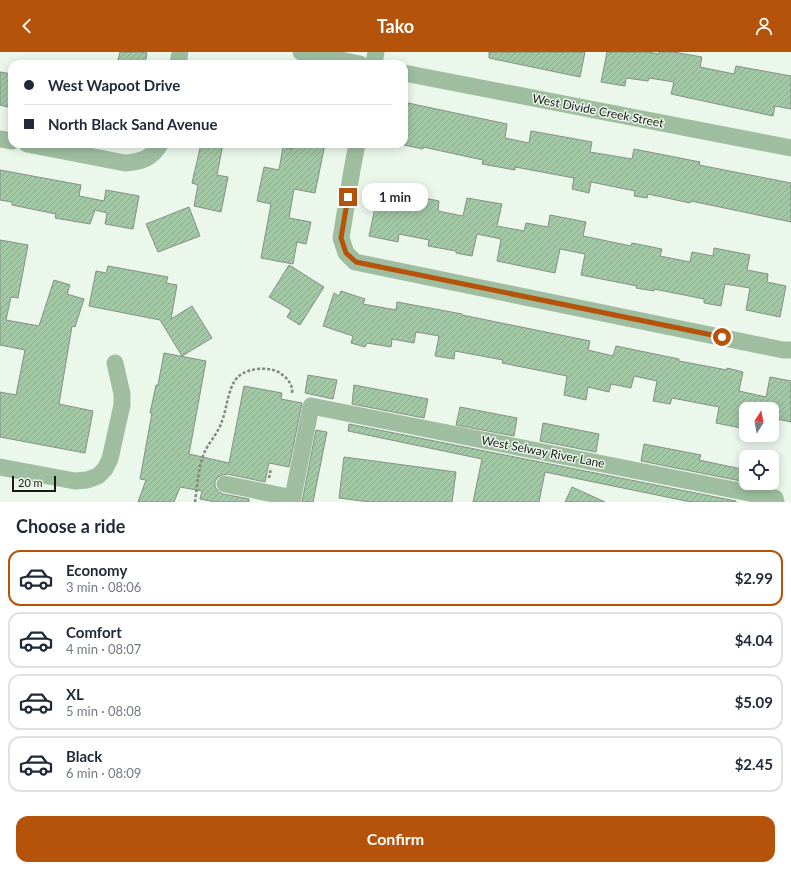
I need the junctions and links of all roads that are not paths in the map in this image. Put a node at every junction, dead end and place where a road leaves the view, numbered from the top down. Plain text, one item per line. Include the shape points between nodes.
1 (301, 52) edge
2 (340, 60) edge
3 (408, 74) edge
4 (47, 148) edge
5 (356, 148) edge
6 (791, 148) edge
7 (155, 150) edge
8 (791, 350) edge
9 (115, 363) dead end
10 (0, 467) edge
11 (225, 484) dead end
12 (292, 500) edge
13 (775, 500) edge

1 - 2 street
3 - 6 street, West Divide Creek Street
4 - 7 street via 125,163 138,162
5 - 8 street via 341,238 346,253 356,262
9 - 10 street via 122,405 110,459 98,476 75,481
11 - 12 street
12 - 13 street, West Selway River Lane via 311,406

